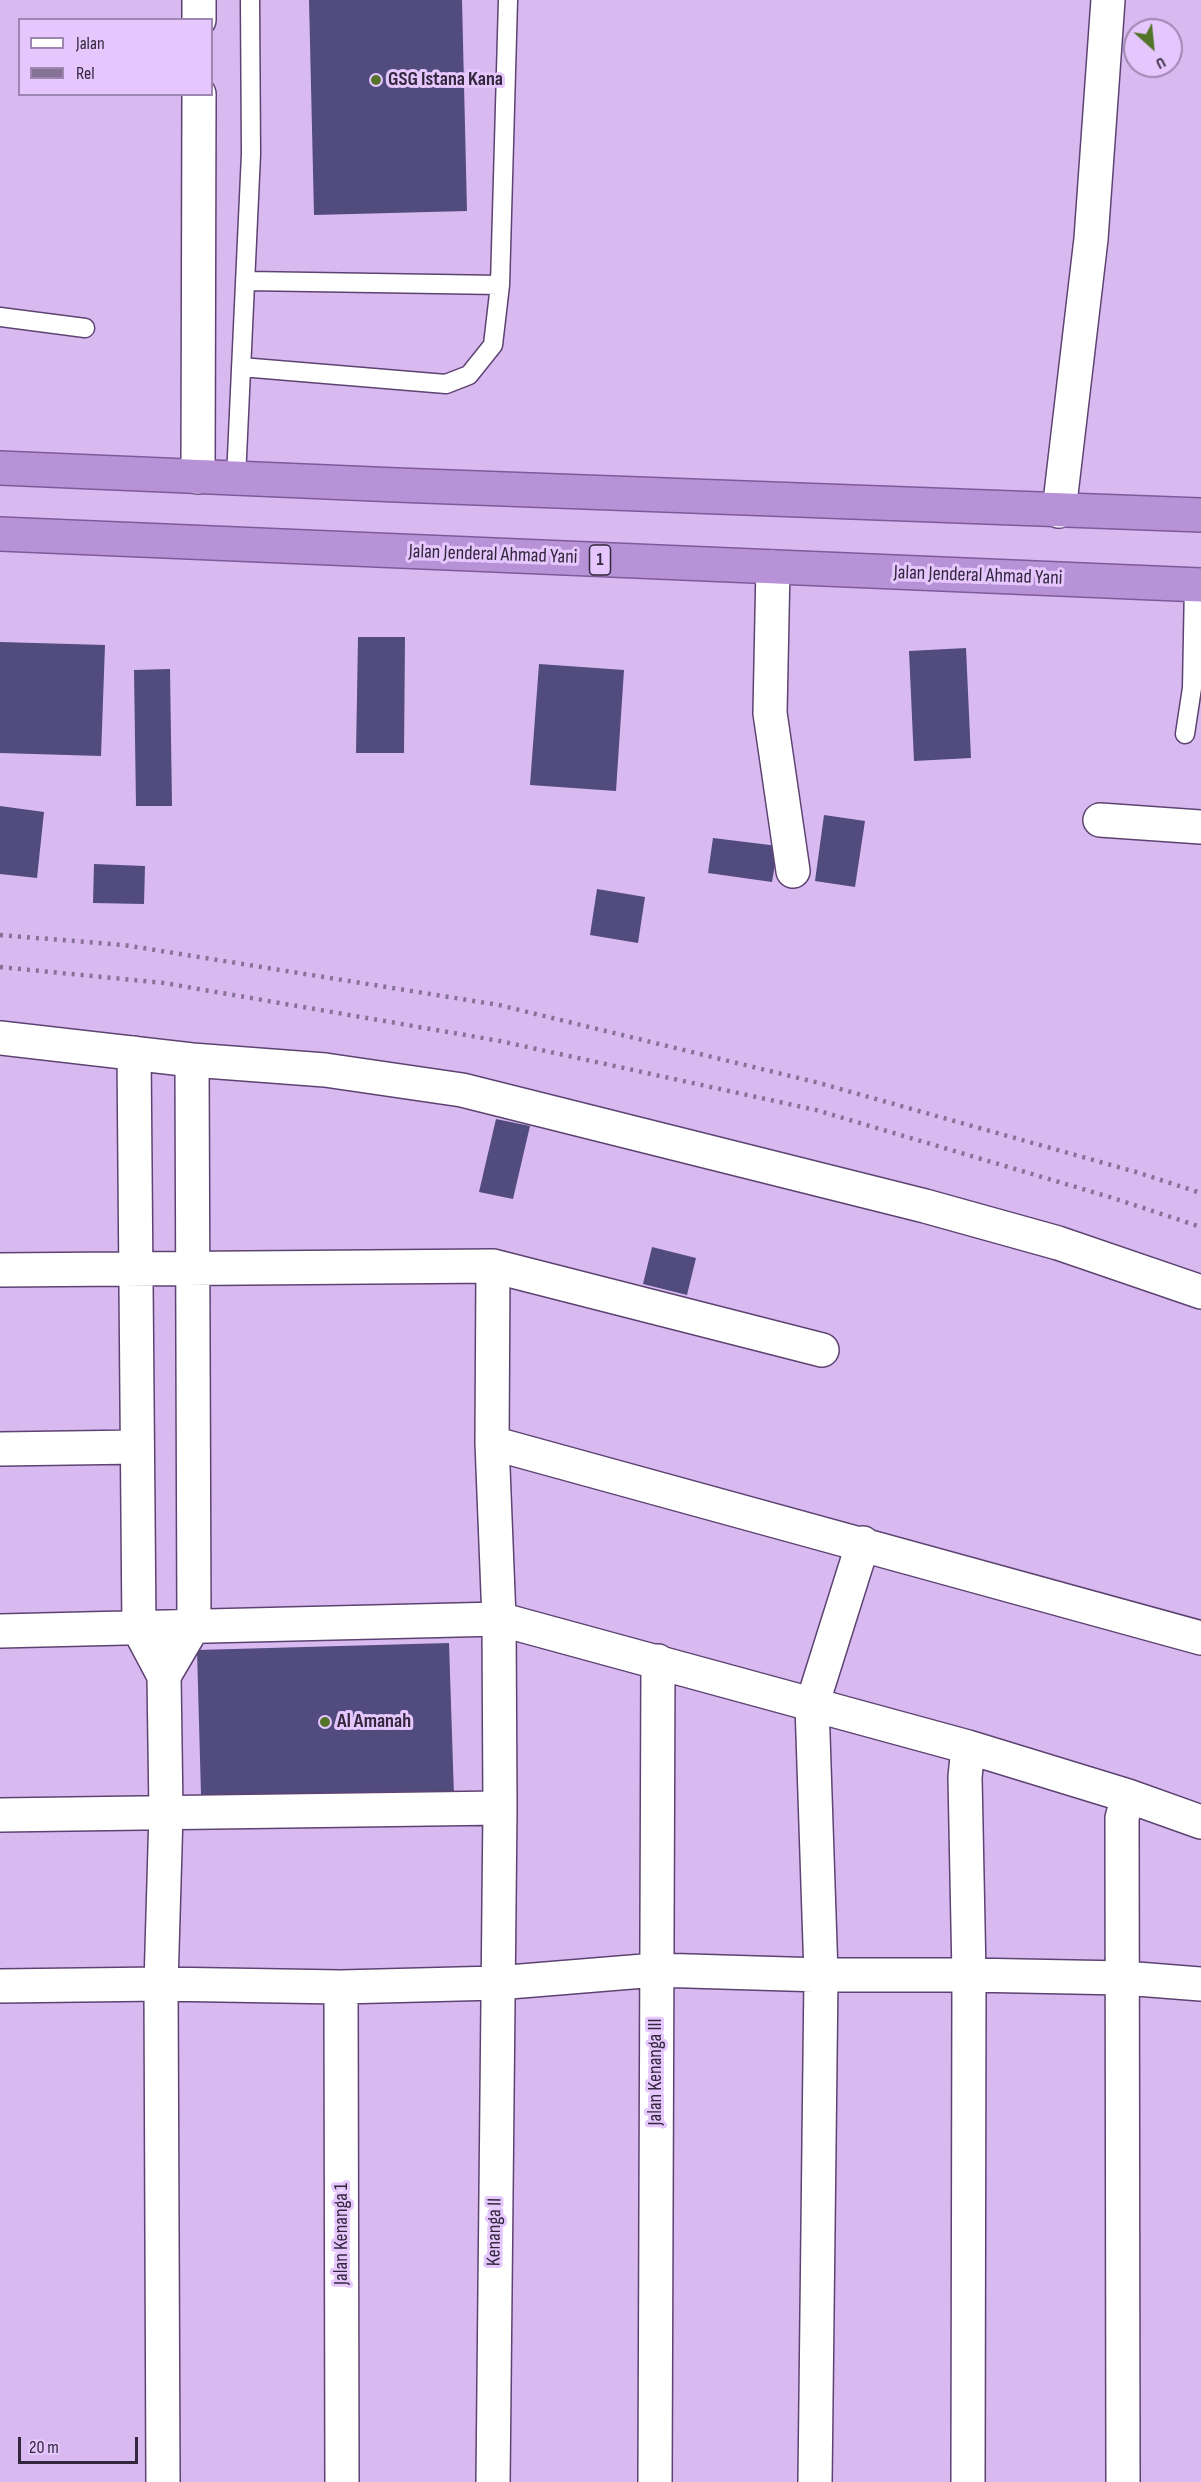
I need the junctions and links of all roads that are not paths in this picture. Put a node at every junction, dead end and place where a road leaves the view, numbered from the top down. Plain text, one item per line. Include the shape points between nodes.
1 (199, 0) edge
2 (250, 0) edge
3 (508, 0) edge
4 (1108, 0) edge
5 (199, 18) edge
6 (199, 96) edge
7 (247, 281) junction
8 (500, 285) junction
9 (0, 317) edge
10 (85, 328) dead end
11 (241, 367) junction
12 (0, 468) edge
13 (198, 477) junction
14 (236, 478) junction
15 (1059, 511) junction
16 (1201, 515) edge
17 (0, 534) edge
18 (773, 567) junction
19 (1197, 585) edge
20 (1185, 734) dead end
21 (1100, 820) dead end
22 (1201, 827) edge
23 (793, 872) dead end
24 (0, 1038) edge
25 (134, 1053) junction
26 (192, 1060) junction
27 (493, 1266) junction
28 (136, 1269) junction
29 (194, 1269) junction
30 (0, 1270) edge
31 (1201, 1292) edge
32 (822, 1350) dead end
33 (492, 1443) junction
34 (137, 1448) junction
35 (0, 1449) edge
36 (863, 1543) junction
37 (499, 1619) junction
38 (194, 1625) junction
39 (139, 1629) junction
40 (0, 1631) edge
41 (1201, 1638) edge
42 (658, 1661) junction
43 (164, 1676) junction
44 (812, 1705) junction
45 (968, 1748) junction
46 (1128, 1796) junction
47 (500, 1808) junction
48 (166, 1813) junction
49 (0, 1815) edge
50 (1201, 1822) edge
51 (656, 1970) junction
52 (821, 1975) junction
53 (969, 1975) junction
54 (1124, 1978) junction
55 (497, 1983) junction
56 (161, 1984) junction
57 (1201, 1984) edge
58 (0, 1986) edge
59 (341, 1987) junction
60 (163, 2482) edge
61 (342, 2482) edge
62 (493, 2482) edge
63 (655, 2482) edge
64 (815, 2482) edge
65 (968, 2482) edge
66 (1123, 2482) edge

1 - 5 street
2 - 7 lane
3 - 8 lane
4 - 15 street via 1091,239
6 - 13 street
7 - 8 lane
7 - 11 lane
8 - 11 lane via 493,345 469,375 446,384
9 - 10 lane
11 - 14 lane
12 - 13 highway
13 - 14 highway
14 - 15 highway
15 - 16 highway
17 - 18 highway, Jalan Jenderal Ahmad Yani / 1
18 - 19 highway, Jalan Jenderal Ahmad Yani / 1
18 - 23 street via 770,713
19 - 20 lane via 1192,688
21 - 22 street
24 - 25 street
25 - 26 street
25 - 28 street
26 - 29 street
26 - 31 street via 325,1070 462,1090 947,1212 1058,1243
27 - 29 street
27 - 32 street
27 - 33 street, Kenanga II
28 - 29 street
28 - 30 street
28 - 34 street
29 - 38 street
33 - 36 street
33 - 37 street, Kenanga II
34 - 35 street
34 - 39 street
36 - 41 street
36 - 44 street
37 - 38 street
37 - 42 street
37 - 47 street, Kenanga II
38 - 39 street
38 - 43 street
39 - 40 street
39 - 43 street
42 - 44 street
42 - 51 street, Jalan Kenanga III
43 - 48 street
44 - 45 street
44 - 52 street
45 - 46 street
45 - 53 street via 965,1777
46 - 50 street
46 - 54 street via 1122,1818
47 - 48 street
47 - 55 street, Kenanga II
48 - 49 street
48 - 56 street
51 - 52 street
51 - 55 street
51 - 63 street, Jalan Kenanga III
52 - 53 street
52 - 64 street
53 - 54 street
53 - 65 street
54 - 57 street
54 - 66 street
55 - 59 street
55 - 62 street, Kenanga II
56 - 58 street
56 - 59 street
56 - 60 street
59 - 61 street, Jalan Kenanga 1

